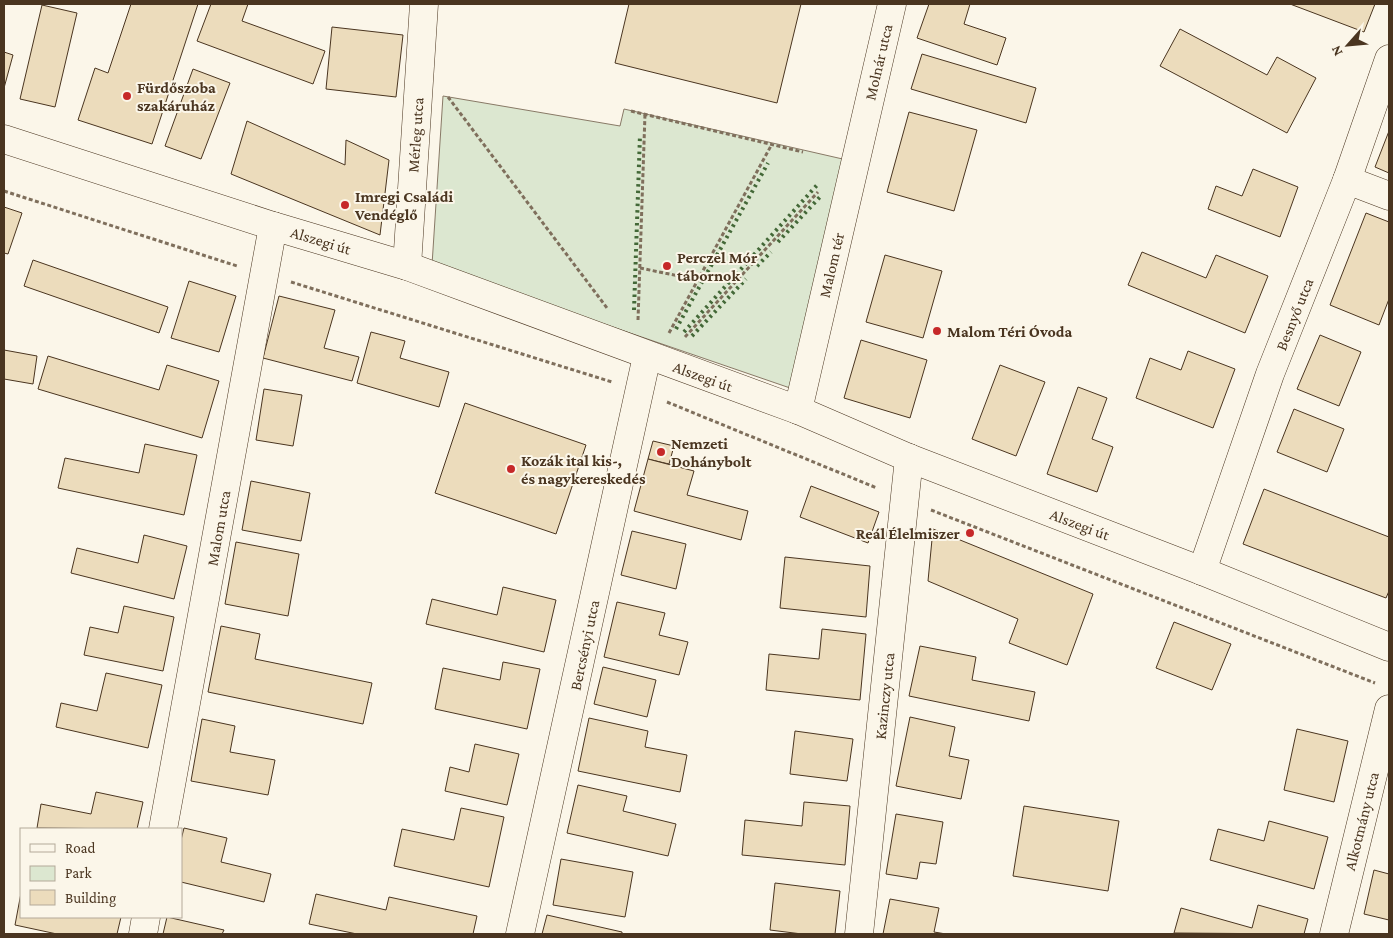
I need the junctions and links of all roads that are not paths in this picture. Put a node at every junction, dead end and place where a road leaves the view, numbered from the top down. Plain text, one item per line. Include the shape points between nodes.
1 (424, 4) edge
2 (892, 4) edge
3 (1389, 59) edge
4 (864, 120) joint
5 (4, 139) edge
6 (1347, 180) junction
7 (1389, 196) edge
8 (273, 226) junction
9 (406, 266) junction
10 (647, 356) junction
11 (798, 410) junction
12 (909, 458) junction
13 (1202, 571) junction
14 (1389, 647) edge
15 (1385, 697) edge
16 (162, 828) edge
17 (146, 918) edge
18 (143, 934) edge
19 (520, 934) edge
20 (859, 934) edge
21 (1334, 934) edge

1 - 9 street, Mérleg utca
2 - 4 street, Molnár utca
3 - 6 street, Besnyő utca
4 - 11 street, Malom tér
5 - 8 street, Alszegi út
6 - 7 street
6 - 13 street, Besnyő utca via 1270,374
8 - 9 street, Alszegi út
8 - 16 street, Malom utca
9 - 10 street, Alszegi út
10 - 11 street, Alszegi út
10 - 19 street, Bercsényi utca
11 - 12 street, Alszegi út
12 - 13 street, Alszegi út
12 - 20 street, Kazinczy utca
13 - 14 street, Alszegi út
15 - 21 street, Alkotmány utca
17 - 18 street

